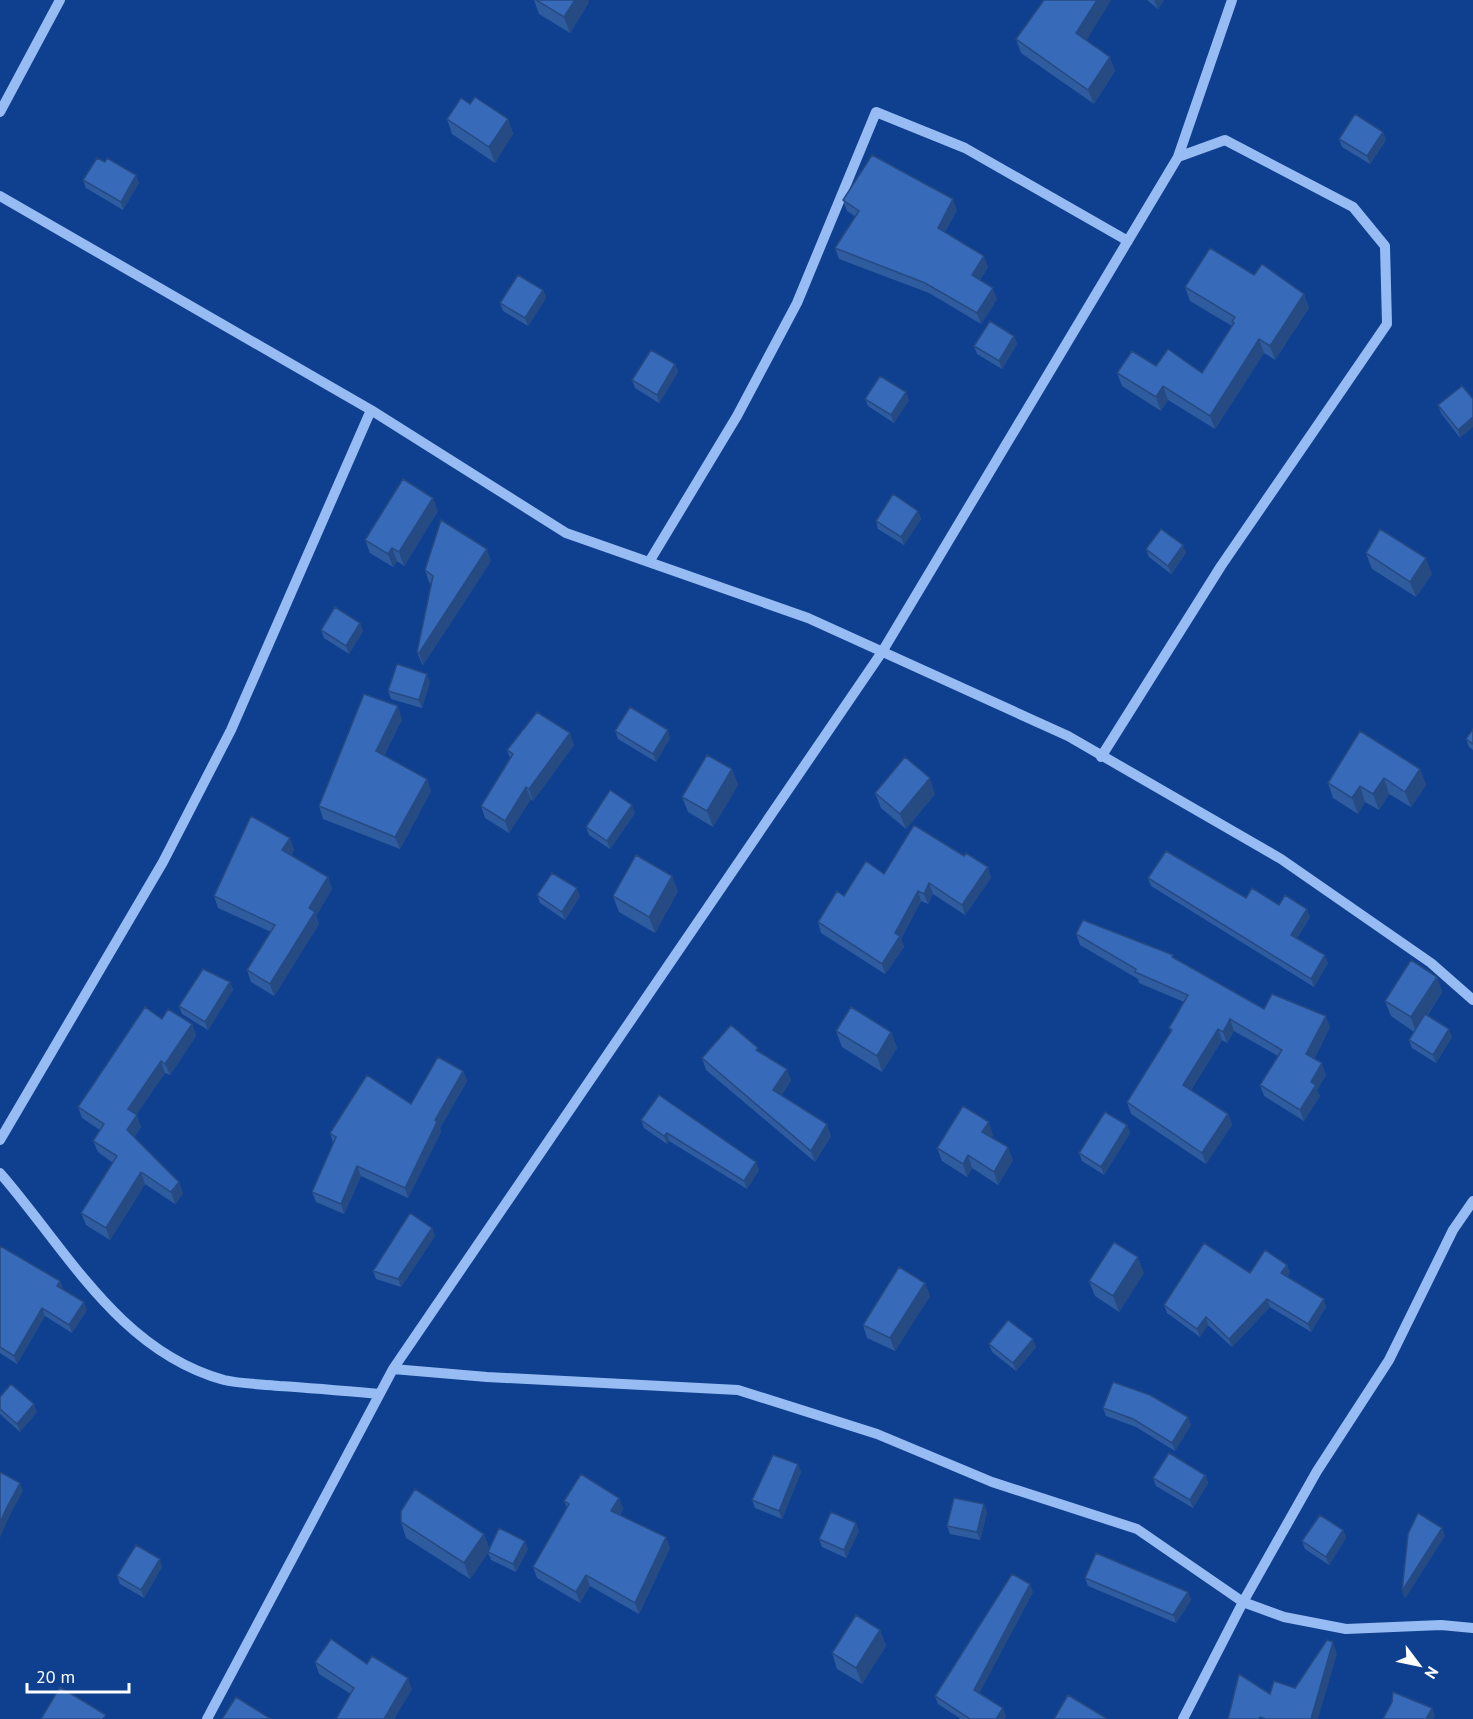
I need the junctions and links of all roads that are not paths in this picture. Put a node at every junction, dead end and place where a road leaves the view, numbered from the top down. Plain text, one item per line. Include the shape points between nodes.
1 (60, 0) edge
2 (1232, 0) edge
3 (0, 112) edge
4 (1178, 157) junction
5 (0, 196) edge
6 (1128, 241) junction
7 (371, 410) junction
8 (649, 562) junction
9 (882, 652) junction
10 (1101, 757) junction
11 (1473, 1000) edge
12 (0, 1140) edge
13 (0, 1173) edge
14 (1473, 1201) edge
15 (393, 1369) junction
16 (379, 1394) junction
17 (1243, 1602) junction
18 (1473, 1628) edge
19 (207, 1719) edge
20 (1183, 1719) edge

1 - 3 street
2 - 4 street
4 - 6 street
4 - 10 street via 1225,140 1353,207 1385,246 1387,324 1221,566
5 - 7 street
6 - 8 street via 965,148 876,112 797,303 737,416
6 - 9 street
7 - 8 street via 566,534
7 - 12 street via 231,730 163,862
8 - 9 street via 807,618
9 - 10 street via 1068,736
9 - 15 street
10 - 11 street via 1281,859 1431,963
13 - 16 street via 66,1258 122,1321 160,1351 186,1366 226,1380
14 - 17 street via 1453,1230 1389,1360 1317,1471
15 - 16 street
15 - 17 street via 738,1390 877,1434 992,1482 1137,1530
16 - 19 street
17 - 18 street via 1284,1617 1346,1629 1441,1625
17 - 20 street

